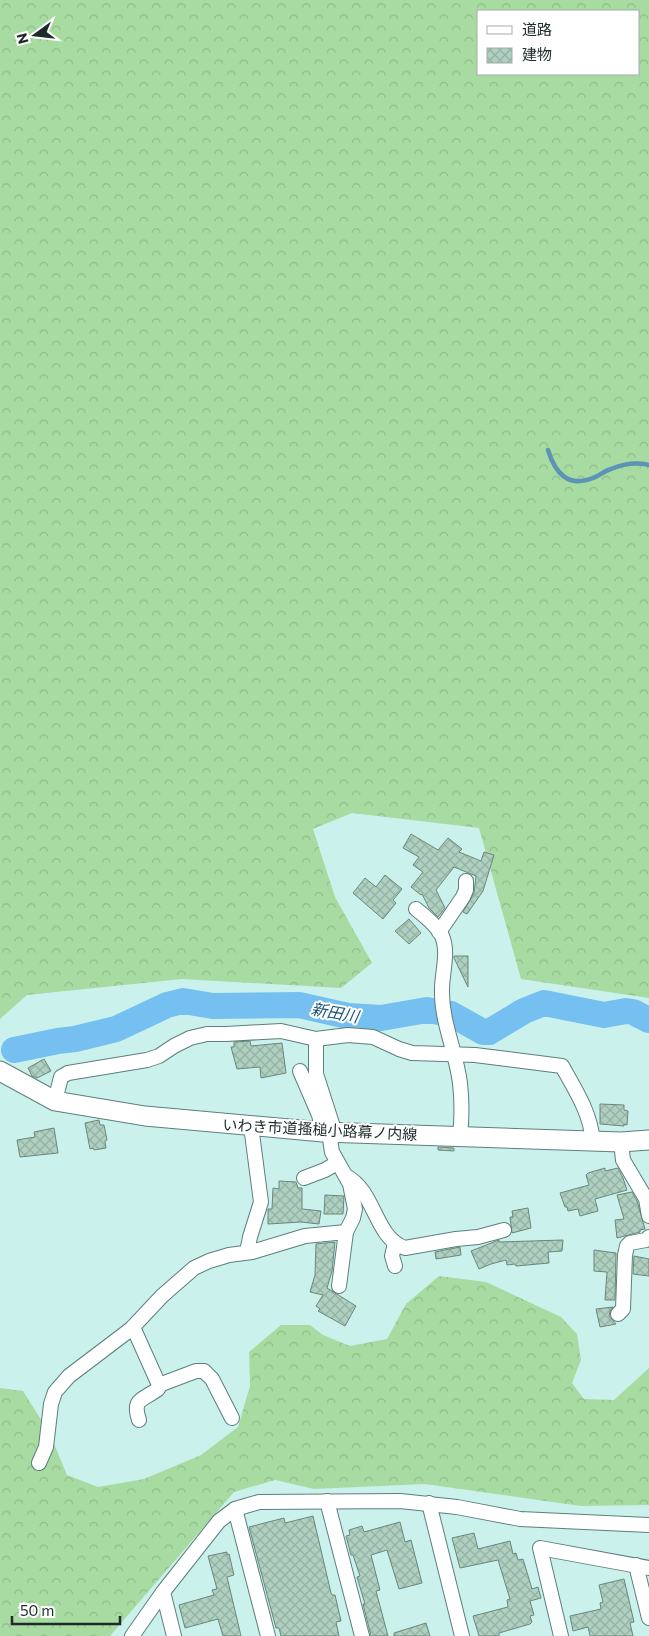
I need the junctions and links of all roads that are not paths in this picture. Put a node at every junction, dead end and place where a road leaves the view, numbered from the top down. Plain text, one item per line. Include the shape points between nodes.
1 (466, 881) dead end
2 (416, 909) dead end
3 (439, 932) junction
4 (316, 1039) junction
5 (453, 1054) junction
6 (0, 1071) edge
7 (300, 1072) dead end
8 (55, 1101) junction
9 (251, 1126) junction
10 (329, 1132) junction
11 (460, 1136) junction
12 (649, 1140) edge
13 (593, 1141) junction
14 (621, 1142) junction
15 (337, 1163) junction
16 (346, 1176) junction
17 (304, 1178) dead end
18 (649, 1216) edge
19 (504, 1230) dead end
20 (346, 1232) junction
21 (649, 1237) edge
22 (395, 1243) junction
23 (247, 1252) junction
24 (395, 1266) dead end
25 (339, 1286) dead end
26 (618, 1314) dead end
27 (133, 1327) junction
28 (159, 1384) junction
29 (232, 1418) dead end
30 (139, 1420) dead end
31 (38, 1464) dead end
32 (327, 1501) junction
33 (429, 1503) junction
34 (235, 1509) junction
35 (649, 1525) edge
36 (642, 1567) edge
37 (163, 1592) junction
38 (649, 1618) edge
39 (132, 1636) edge
40 (174, 1636) edge
41 (268, 1636) edge
42 (362, 1636) edge
43 (462, 1636) edge
44 (561, 1636) edge

1 - 3 street via 463,897
2 - 3 street
3 - 5 street via 445,949 444,1012
4 - 5 street via 373,1037 412,1053
4 - 8 street via 281,1030 190,1038 147,1060 68,1073 61,1077
4 - 10 street via 316,1074
5 - 11 street via 460,1082
5 - 13 street via 562,1066 584,1107
6 - 8 street, いわき市道搔槌小路幕ノ内線
7 - 10 street
8 - 9 street, いわき市道搔槌小路幕ノ内線 via 145,1116
9 - 10 street, いわき市道搔槌小路幕ノ内線
9 - 23 street via 261,1202
10 - 11 street, いわき市道搔槌小路幕ノ内線
10 - 15 street
11 - 13 street, いわき市道搔槌小路幕ノ内線
12 - 14 street, いわき市道搔槌小路幕ノ内線
13 - 14 street, いわき市道搔槌小路幕ノ内線
14 - 18 street via 623,1160 646,1199
15 - 16 street
15 - 17 street
16 - 20 street via 354,1194 355,1209
16 - 22 street via 366,1194 382,1227
19 - 22 street via 410,1248
20 - 23 street via 311,1235
20 - 25 street
21 - 26 street via 630,1242 627,1246 623,1309
22 - 24 street via 392,1256
23 - 27 street via 194,1268
27 - 28 street
27 - 31 street via 69,1376 55,1392 46,1447
28 - 29 street via 204,1371 212,1379
28 - 30 street via 158,1389 138,1403
32 - 33 street
32 - 34 street via 259,1502
32 - 42 street
33 - 35 street via 520,1519
33 - 43 street
34 - 37 street via 219,1521
34 - 41 street
36 - 38 street
36 - 44 street via 540,1548
37 - 39 street
37 - 40 street

